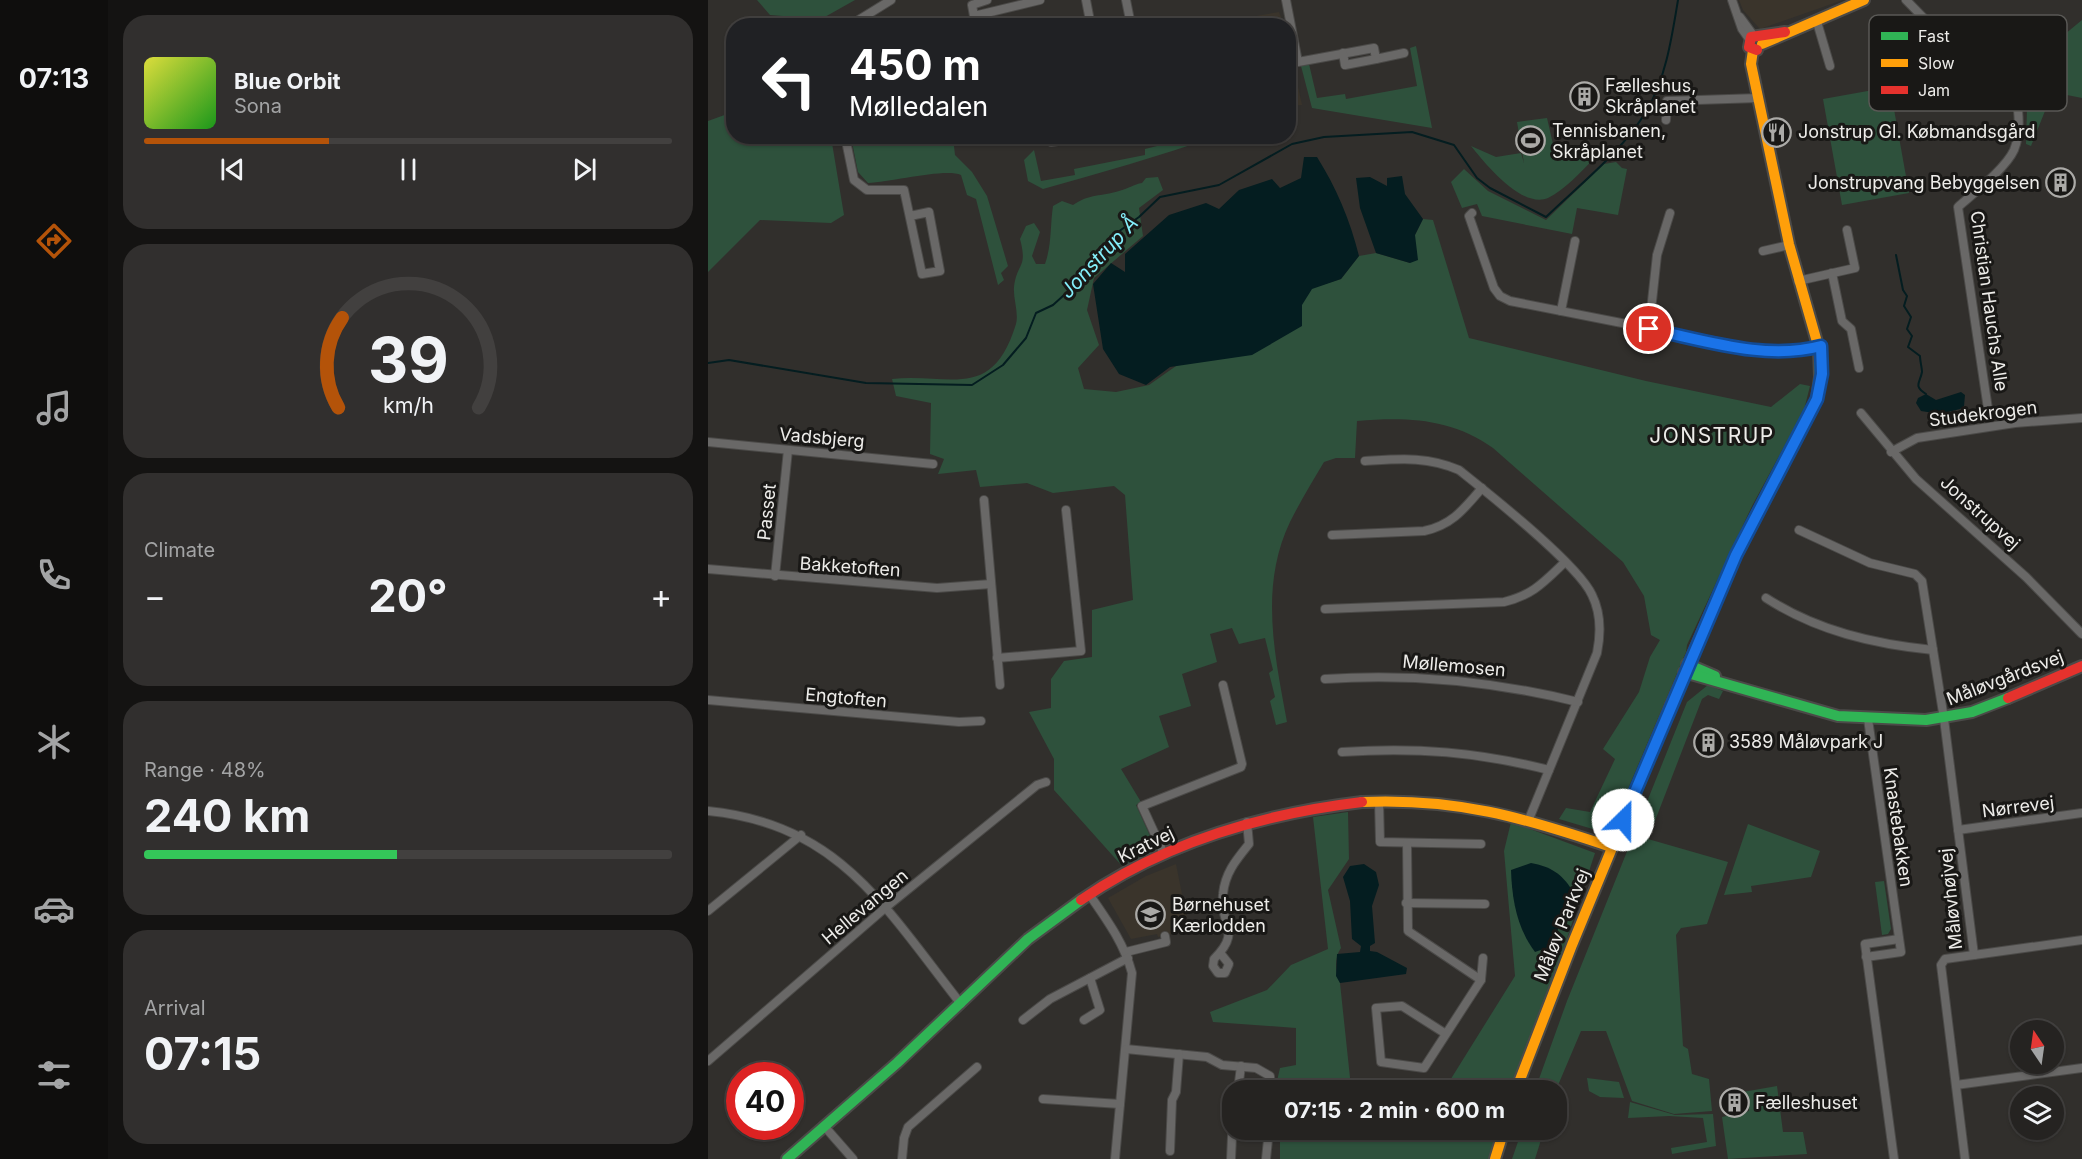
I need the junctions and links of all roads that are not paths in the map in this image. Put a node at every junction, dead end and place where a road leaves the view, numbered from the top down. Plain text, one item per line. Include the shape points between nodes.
1 (891, 0) edge
2 (987, 0) edge
3 (1040, 0) edge
4 (1086, 0) edge
5 (1126, 0) edge
6 (1286, 0) edge
7 (1732, 0) edge
8 (1864, 0) edge
9 (1906, 0) edge
10 (1922, 15) edge
11 (862, 18) edge
12 (1089, 18) edge
13 (1130, 18) edge
14 (1289, 18) edge
15 (1817, 22) junction
16 (1756, 43) junction
17 (1296, 52) edge
18 (1404, 53) dead end
19 (1830, 66) dead end
20 (1759, 98) junction
21 (2017, 111) edge
22 (1666, 120) dead end
23 (847, 144) edge
24 (1472, 213) dead end
25 (1670, 213) dead end
26 (910, 216) junction
27 (1847, 230) dead end
28 (1575, 241) dead end
29 (1789, 245) junction
30 (1763, 251) dead end
31 (1832, 273) junction
32 (1798, 281) junction
33 (1561, 311) junction
34 (1649, 329) junction
35 (1821, 346) junction
36 (1859, 368) dead end
37 (1988, 409) dead end
38 (1861, 413) dead end
39 (2082, 418) edge
40 (708, 442) edge
41 (788, 450) junction
42 (1891, 452) junction
43 (1365, 461) dead end
44 (933, 464) dead end
45 (1482, 488) junction
46 (984, 500) dead end
47 (1066, 510) dead end
48 (1798, 530) dead end
49 (1332, 535) dead end
50 (1565, 562) junction
51 (708, 568) edge
52 (776, 576) junction
53 (991, 584) junction
54 (1766, 598) dead end
55 (1325, 609) dead end
56 (2082, 634) edge
57 (1933, 650) junction
58 (997, 658) junction
59 (2082, 666) edge
60 (1686, 668) junction
61 (1325, 680) dead end
62 (1000, 685) dead end
63 (1223, 686) dead end
64 (708, 700) edge
65 (1578, 702) junction
66 (1944, 718) junction
67 (1868, 719) junction
68 (981, 721) dead end
69 (1342, 752) dead end
70 (1549, 770) junction
71 (1046, 782) dead end
72 (1379, 801) junction
73 (708, 811) edge
74 (2082, 813) edge
75 (1529, 819) junction
76 (1247, 822) junction
77 (1958, 830) junction
78 (801, 835) junction
79 (1407, 843) junction
80 (1481, 844) dead end
81 (1611, 847) junction
82 (1164, 854) junction
83 (1089, 894) junction
84 (1406, 903) junction
85 (1485, 904) dead end
86 (885, 908) junction
87 (708, 910) edge
88 (1165, 936) dead end
89 (1899, 939) junction
90 (2082, 940) edge
91 (1221, 954) dead end
92 (1127, 955) junction
93 (1974, 955) junction
94 (1866, 957) junction
95 (1483, 958) dead end
96 (1090, 978) junction
97 (1481, 980) junction
98 (961, 1004) junction
99 (1023, 1020) dead end
100 (1084, 1020) dead end
101 (1446, 1034) junction
102 (1126, 1049) junction
103 (1179, 1054) junction
104 (708, 1060) edge
105 (1241, 1066) junction
106 (977, 1067) dead end
107 (2082, 1068) edge
108 (1239, 1080) edge
109 (1271, 1080) edge
110 (1520, 1080) edge
111 (1956, 1085) junction
112 (1043, 1099) dead end
113 (1120, 1104) junction
114 (825, 1127) junction
115 (1232, 1140) edge
116 (1268, 1140) edge
117 (1501, 1140) edge
118 (1170, 1151) dead end
119 (787, 1159) edge
120 (853, 1159) edge
121 (902, 1159) edge
122 (1115, 1159) edge
123 (1231, 1159) edge
124 (1266, 1159) edge
125 (1495, 1159) edge
126 (1894, 1159) edge
127 (1965, 1159) edge

1 - 11 street
2 - 3 street via 972,5 974,16
4 - 12 street
5 - 13 street
6 - 14 street
7 - 16 street
8 - 15 street
9 - 10 street, Christian Hauchs Alle
15 - 16 street
15 - 19 street
16 - 20 street via 1751,63
17 - 18 street via 1298,62 1374,48 1376,59
20 - 22 street via 1667,101
20 - 29 street
21 - 37 street, Christian Hauchs Alle via 2014,150 1958,207
23 - 26 street via 854,180 867,190 904,190
24 - 33 street via 1469,216 1500,296
25 - 34 street via 1658,255
26 - 26 street via 928,213 940,271 922,274
27 - 31 street via 1855,268
28 - 33 street
29 - 30 street
29 - 32 street
31 - 32 street
31 - 36 street via 1842,321 1851,329
32 - 35 street
33 - 34 street
34 - 35 street via 1774,353
35 - 60 street, Måløv Parkvej via 1822,374 1817,399 1736,555
38 - 42 street, Jonstrupvej
39 - 42 street, Studekrogen via 2015,423 1917,438
40 - 41 street, Vadsbjerg
41 - 44 street, Vadsbjerg
41 - 52 street, Passet
42 - 56 street, Jonstrupvej
43 - 45 street via 1420,458 1440,462
45 - 49 street via 1460,514 1438,528
45 - 50 street
46 - 53 street
47 - 58 street via 1082,651
48 - 57 street, Måløvhøjvej via 1870,563 1915,574 1922,581
50 - 55 street via 1537,589 1504,602
50 - 65 street via 1582,578 1599,613 1597,653
51 - 52 street, Bakketoften
52 - 53 street, Bakketoften via 937,588
53 - 58 street
54 - 57 street via 1844,635
57 - 66 street, Måløvhøjvej
58 - 62 street
59 - 66 street, Måløvgårdsvej via 2007,699
60 - 67 street, Måløvgårdsvej via 1816,711
60 - 81 street, Måløv Parkvej
61 - 65 street, Møllemosen via 1378,675 1470,680
63 - 82 street via 1241,767 1142,806
64 - 68 street, Engtoften via 936,721
65 - 70 street
66 - 67 street, Måløvgårdsvej
66 - 77 street, Måløvhøjvej
67 - 89 street, Knastebakken
69 - 70 street via 1429,749 1507,759
70 - 75 street
71 - 86 street, Hellevangen via 1037,785
72 - 75 street, Kratvej via 1445,803
72 - 76 street, Kratvej via 1326,805
72 - 79 street via 1380,842
73 - 78 street via 740,814
74 - 77 street, Nørrevej
75 - 81 street, Kratvej
76 - 82 street, Kratvej
76 - 91 street via 1249,844 1230,867 1223,893 1229,939
77 - 93 street, Måløvhøjvej
78 - 86 street via 857,876
78 - 87 street
79 - 80 street
79 - 84 street
81 - 110 street, Måløv Parkvej
82 - 83 street, Kratvej
83 - 92 street
83 - 98 street, Kratvej via 1045,925
84 - 85 street
84 - 97 street via 1407,931
86 - 98 street
86 - 104 street, Hellevangen
88 - 92 street via 1166,942
89 - 94 street via 1901,952
89 - 94 street via 1864,944
90 - 93 street
92 - 96 street
92 - 102 street via 1132,991
93 - 111 street, Måløvhøjvej via 1945,959 1941,965
94 - 126 street
95 - 97 street
96 - 99 street via 1050,999
96 - 100 street via 1101,1010
97 - 101 street
98 - 114 street, Kratvej
101 - 101 street via 1402,1006 1376,1008 1381,1062 1424,1068
102 - 103 street
102 - 113 street
103 - 105 street
103 - 118 street
105 - 108 street
105 - 109 street via 1264,1071
106 - 121 street via 908,1127
107 - 111 street
111 - 127 street, Måløvhøjvej
112 - 113 street
113 - 122 street
114 - 119 street, Kratvej
114 - 120 street
115 - 123 street
116 - 124 street
117 - 125 street

